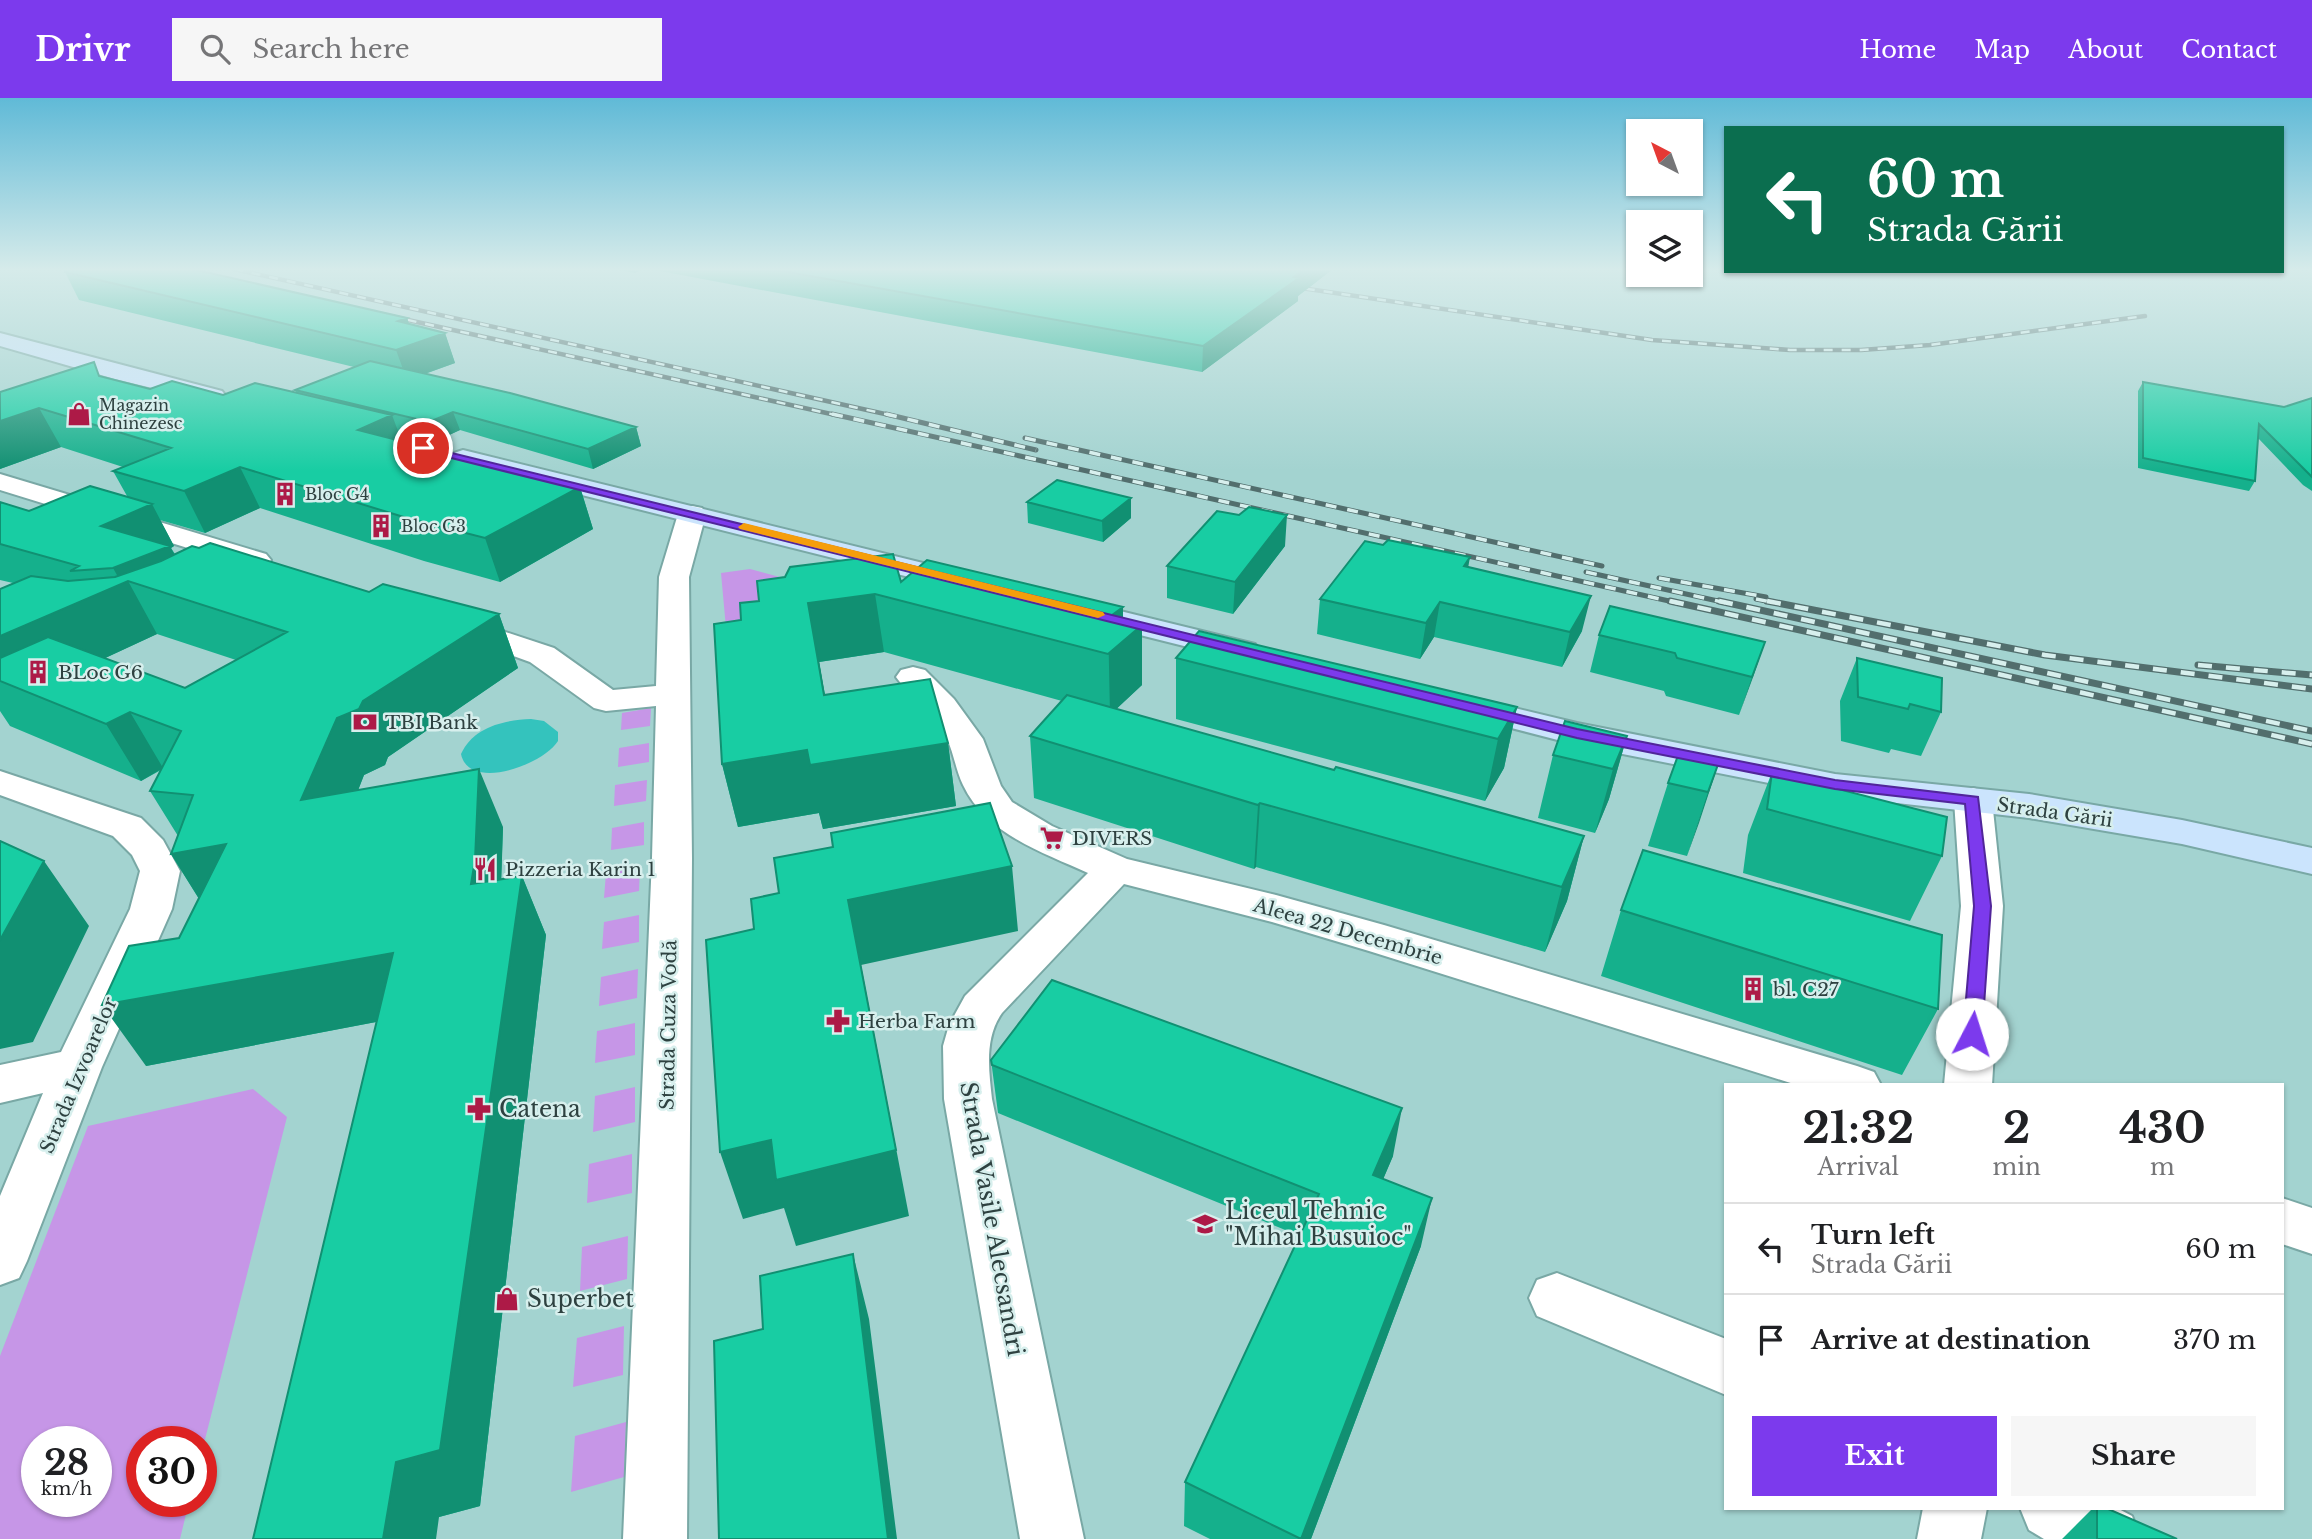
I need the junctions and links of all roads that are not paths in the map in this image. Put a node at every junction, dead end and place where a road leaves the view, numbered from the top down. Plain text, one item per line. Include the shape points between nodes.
1 (0, 339) edge
2 (123, 374) junction
3 (85, 387) edge
4 (243, 403) edge
5 (436, 451) edge
6 (0, 482) edge
7 (692, 514) junction
8 (287, 570) edge
9 (993, 589) edge
10 (1046, 602) edge
11 (439, 618) edge
12 (1270, 657) edge
13 (913, 677) dead end
14 (673, 694) junction
15 (1430, 697) edge
16 (0, 782) edge
17 (1972, 800) junction
18 (2312, 861) edge
19 (1115, 869) junction
20 (78, 1067) junction
21 (1850, 1083) edge
22 (1968, 1083) edge
23 (0, 1084) edge
24 (2284, 1222) edge
25 (2312, 1231) edge
26 (0, 1261) edge
27 (1557, 1298) dead end
28 (1724, 1366) edge
29 (1955, 1510) edge
30 (2055, 1510) edge
31 (655, 1539) edge
32 (1052, 1539) edge
33 (1949, 1539) edge
34 (2109, 1539) edge

1 - 2 street
2 - 3 street
2 - 4 street
5 - 7 street
6 - 8 street
7 - 9 street
7 - 14 street, Strada Cuza Vodă via 674,577
10 - 12 street
11 - 14 street via 542,655 606,702
13 - 19 street, Aleea 22 Decembrie via 942,706 965,739 982,786 998,810 1038,835
14 - 31 street, Strada Cuza Vodă
15 - 17 street, Strada Gării via 1577,734 1835,785
16 - 20 street, Strada Izvoarelor via 127,827 149,849 160,871 151,909
17 - 18 street, Strada Gării via 2100,818
17 - 22 street via 1982,906
19 - 21 street, Aleea 22 Decembrie via 1372,936
19 - 32 street, Strada Vasile Alecsandri via 994,991 976,1014 966,1050 968,1099
20 - 23 street
20 - 26 street, Strada Izvoarelor
24 - 25 street
27 - 28 street
29 - 33 street
30 - 34 street

